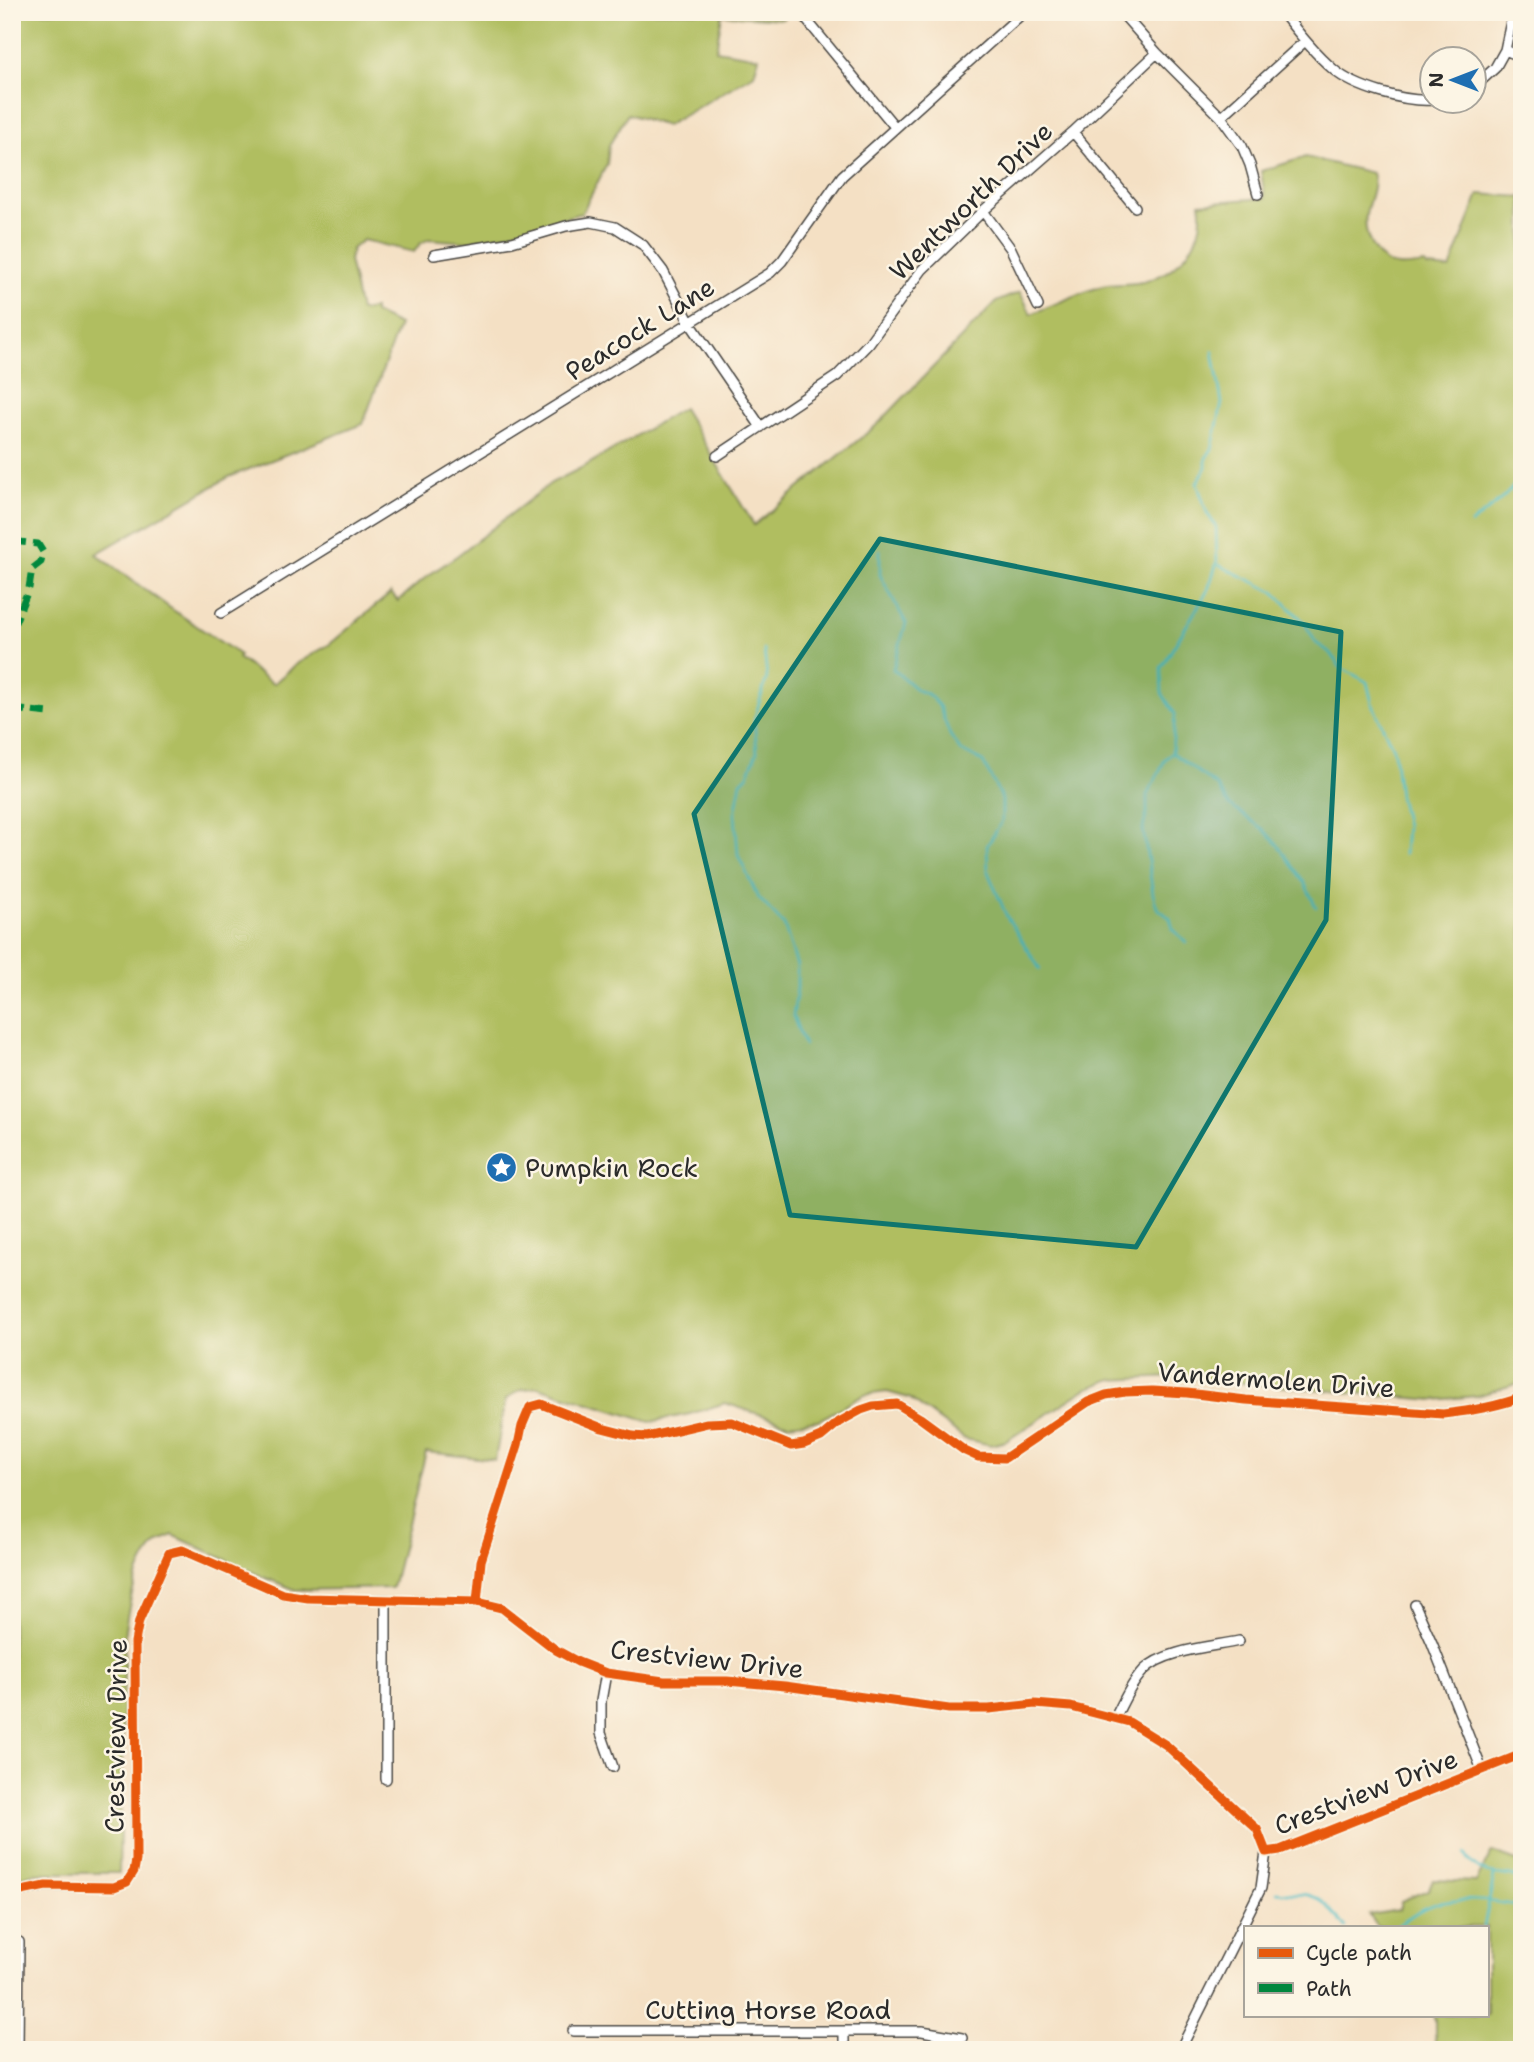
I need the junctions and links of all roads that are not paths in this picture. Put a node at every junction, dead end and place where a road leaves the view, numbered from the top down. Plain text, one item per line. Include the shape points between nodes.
1 (1024, 12) edge
2 (1121, 12) edge
3 (1282, 12) edge
4 (1513, 12) edge
5 (805, 18) dead end
6 (1306, 41) junction
7 (1505, 50) junction
8 (1157, 53) junction
9 (1522, 57) edge
10 (1488, 75) edge
11 (1418, 99) edge
12 (1221, 117) junction
13 (895, 127) junction
14 (1073, 132) junction
15 (1258, 194) dead end
16 (1135, 207) dead end
17 (984, 211) junction
18 (434, 255) dead end
19 (1038, 306) dead end
20 (691, 323) junction
21 (761, 427) junction
22 (717, 456) dead end
23 (220, 613) dead end
24 (1522, 1397) edge
25 (387, 1600) junction
26 (477, 1602) junction
27 (1415, 1605) dead end
28 (1239, 1641) dead end
29 (606, 1673) junction
30 (1115, 1718) junction
31 (1522, 1754) edge
32 (613, 1767) dead end
33 (1482, 1770) junction
34 (386, 1779) dead end
35 (1266, 1852) junction
36 (12, 1893) edge
37 (19, 1942) dead end
38 (573, 2031) dead end
39 (844, 2032) junction
40 (962, 2038) dead end
41 (18, 2050) edge
42 (844, 2050) edge
43 (1180, 2050) edge

1 - 13 street, Peacock Lane
2 - 8 street
3 - 6 street
4 - 7 street
5 - 13 street
6 - 11 street via 1336,72 1363,86
6 - 12 street
7 - 9 street
7 - 10 street
8 - 12 street
8 - 14 street, Wentworth Drive
12 - 15 street via 1241,146
13 - 20 street, Peacock Lane via 835,184 776,268
14 - 16 street
14 - 17 street, Wentworth Drive
17 - 19 street via 1011,249
17 - 21 street, Wentworth Drive via 922,271 869,343 837,376
18 - 20 street via 591,222 615,228 643,245
20 - 21 street
20 - 23 street, Peacock Lane
21 - 22 street, Wentworth Drive
24 - 26 street, Vandermolen Drive via 1443,1414 1125,1392 1088,1402 1005,1458 978,1457 965,1451 897,1404 861,1410 821,1437 791,1446 732,1422 633,1436 541,1404 530,1407 522,1426 481,1561
25 - 26 street, Crestview Drive
25 - 34 street
25 - 36 street, Crestview Drive via 283,1594 182,1550 169,1553 139,1621 135,1642 134,1871 127,1882 114,1887 46,1886
26 - 29 street, Crestview Drive via 502,1608 556,1650
27 - 33 street
28 - 30 street via 1170,1655 1145,1668
29 - 30 street, Crestview Drive via 664,1681 785,1686 949,1709 1035,1704 1071,1707
29 - 32 street via 600,1701 601,1733
30 - 35 street, Crestview Drive via 1166,1745 1257,1829
31 - 33 street, Crestview Drive
33 - 35 street, Crestview Drive
35 - 43 street via 1261,1888
37 - 41 street
38 - 39 street, Cutting Horse Road
39 - 40 street, Cutting Horse Road via 922,2031
39 - 42 street

